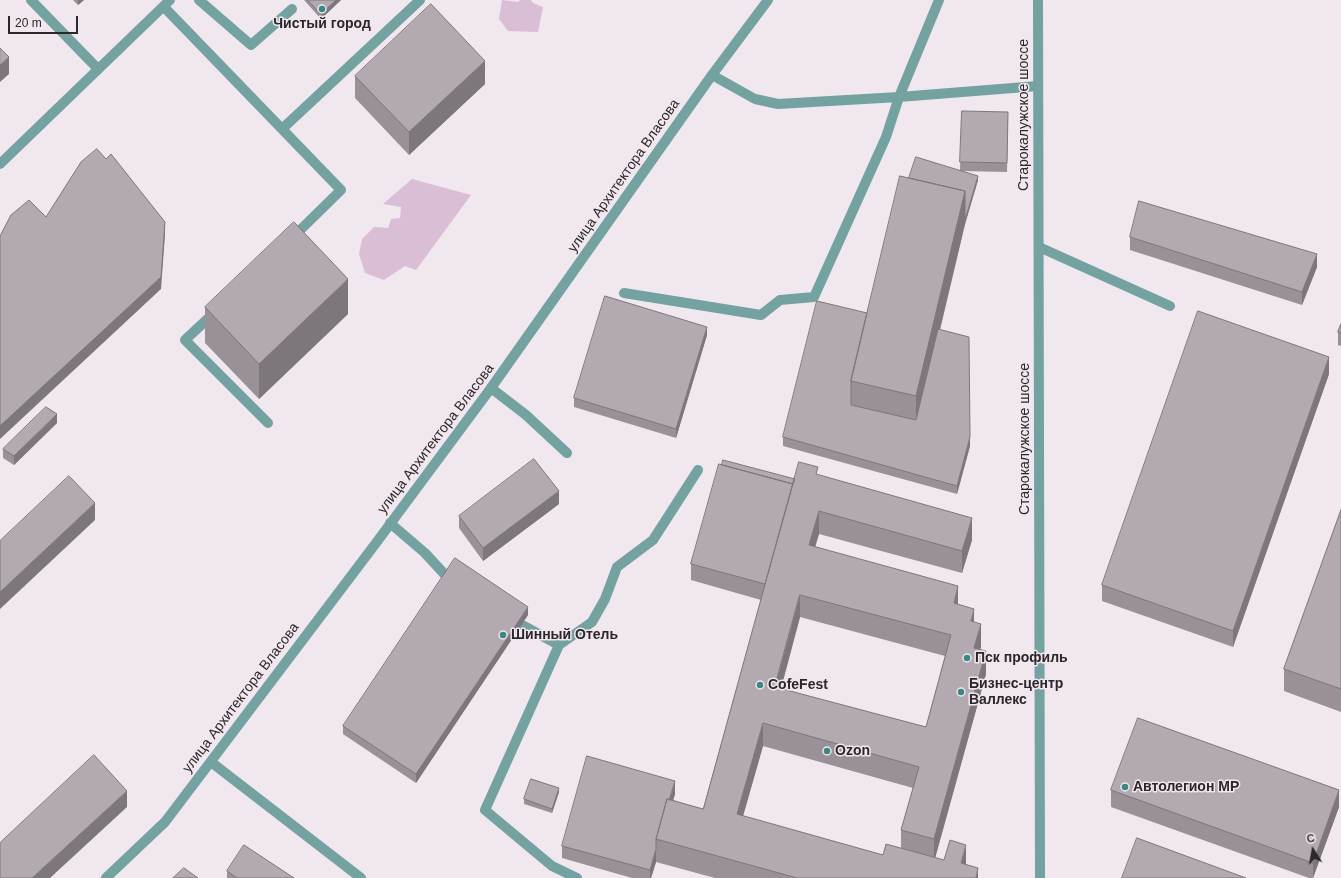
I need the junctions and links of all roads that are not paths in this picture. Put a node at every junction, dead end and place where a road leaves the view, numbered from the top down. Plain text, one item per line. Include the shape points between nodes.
1 (32, 0) edge
2 (199, 0) edge
3 (420, 0) edge
4 (768, 0) edge
5 (940, 0) edge
6 (1038, 0) edge
7 (167, 3) edge
8 (292, 9) dead end
9 (98, 69) junction
10 (712, 76) junction
11 (1038, 86) junction
12 (899, 97) junction
13 (282, 129) junction
14 (0, 164) edge
15 (286, 244) edge
16 (1038, 247) junction
17 (624, 293) dead end
18 (1170, 306) dead end
19 (218, 308) edge
20 (491, 388) junction
21 (268, 423) dead end
22 (568, 453) dead end
23 (698, 470) dead end
24 (390, 523) junction
25 (448, 578) edge
26 (522, 625) edge
27 (559, 645) junction
28 (211, 762) junction
29 (106, 878) edge
30 (361, 878) edge
31 (577, 878) edge
32 (1040, 878) edge

1 - 9 street
2 - 8 street via 251,45
3 - 13 street
4 - 10 street, улица Архитектора Власова
5 - 12 street
6 - 11 street, Старокалужское шоссе
7 - 9 street
7 - 13 street
9 - 14 street
10 - 12 street via 755,99 778,104
10 - 20 street, улица Архитектора Власова
11 - 12 street
11 - 16 street, Старокалужское шоссе
12 - 17 street via 886,138 814,297 780,300 761,315
13 - 15 street via 341,190
16 - 18 street
16 - 32 street, Старокалужское шоссе
19 - 21 street via 185,340
20 - 22 street
20 - 24 street, улица Архитектора Власова
23 - 27 street via 653,540 617,568 605,599 592,622
24 - 25 street
24 - 28 street, улица Архитектора Власова
26 - 27 street
27 - 31 street via 485,810 552,866
28 - 29 street, улица Архитектора Власова via 165,822
28 - 30 street

